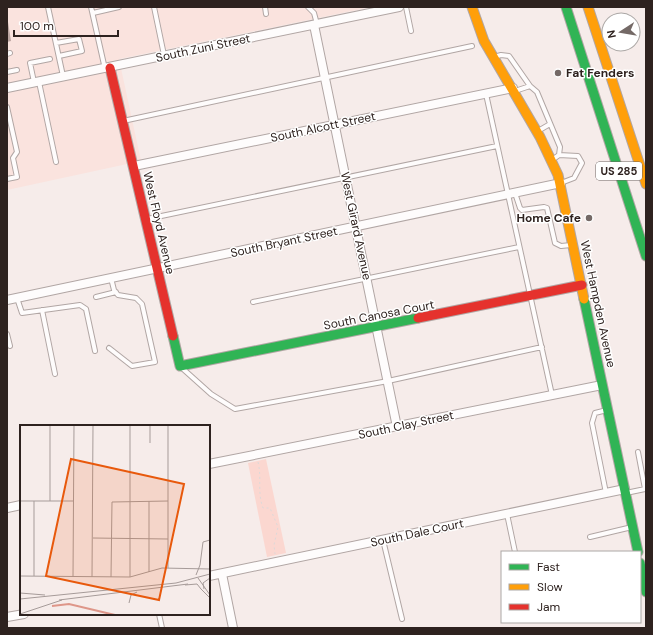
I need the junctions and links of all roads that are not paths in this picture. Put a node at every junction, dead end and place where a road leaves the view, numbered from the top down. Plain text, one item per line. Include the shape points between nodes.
1 (48, 7) edge
2 (92, 7) edge
3 (119, 7) edge
4 (154, 7) edge
5 (265, 7) edge
6 (308, 7) edge
7 (399, 7) edge
8 (406, 7) edge
9 (472, 7) edge
10 (566, 7) edge
11 (588, 7) edge
12 (93, 13) junction
13 (266, 14) dead end
14 (316, 25) junction
15 (411, 31) dead end
16 (56, 43) junction
17 (472, 46) dead end
18 (59, 56) junction
19 (165, 56) junction
20 (494, 57) junction
21 (50, 59) dead end
22 (605, 59) junction
23 (107, 68) junction
24 (17, 70) dead end
25 (7, 72) edge
26 (63, 77) junction
27 (325, 77) junction
28 (36, 82) junction
29 (530, 86) junction
30 (7, 88) edge
31 (514, 90) junction
32 (486, 94) junction
33 (7, 107) edge
34 (123, 121) junction
35 (550, 124) junction
36 (335, 125) junction
37 (537, 131) junction
38 (497, 146) junction
39 (646, 152) edge
40 (556, 157) junction
41 (56, 162) dead end
42 (134, 166) junction
43 (346, 178) junction
44 (7, 179) edge
45 (560, 183) junction
46 (646, 184) edge
47 (512, 193) junction
48 (519, 205) junction
49 (510, 207) junction
50 (146, 220) junction
51 (355, 226) junction
52 (574, 244) junction
53 (519, 247) junction
54 (646, 256) edge
55 (157, 269) junction
56 (111, 278) junction
57 (367, 279) junction
58 (582, 284) junction
59 (116, 292) junction
60 (530, 296) junction
61 (96, 297) dead end
62 (17, 298) junction
63 (7, 300) edge
64 (254, 302) dead end
65 (42, 310) junction
66 (377, 327) junction
67 (7, 334) edge
68 (10, 346) dead end
69 (542, 347) junction
70 (109, 348) dead end
71 (94, 350) dead end
72 (180, 366) junction
73 (55, 374) dead end
74 (388, 381) junction
75 (602, 385) junction
76 (552, 395) junction
77 (608, 410) junction
78 (397, 427) junction
79 (638, 452) dead end
80 (210, 464) edge
81 (625, 491) junction
82 (606, 493) junction
83 (20, 504) edge
84 (7, 508) edge
85 (507, 514) junction
86 (632, 527) junction
87 (590, 536) dead end
88 (383, 540) junction
89 (515, 551) edge
90 (638, 551) edge
91 (641, 570) edge
92 (222, 574) junction
93 (210, 576) edge
94 (646, 592) edge
95 (20, 615) edge
96 (159, 615) edge
97 (7, 618) edge
98 (402, 619) dead end
99 (162, 628) edge
100 (233, 628) edge

1 - 16 lane
2 - 12 lane
3 - 12 lane
4 - 19 lane
5 - 13 lane
6 - 14 lane via 314,13
7 - 14 street, South Zuni Street
8 - 15 lane
9 - 20 main road, West Hampden Avenue via 479,28
10 - 54 main road, US 285
11 - 22 main road, US 285
12 - 23 lane
14 - 19 street, South Zuni Street
14 - 27 street, West Girard Avenue
16 - 18 lane
16 - 18 lane via 79,39 82,51
17 - 27 lane
18 - 26 lane
19 - 23 street, South Zuni Street
20 - 29 lane via 509,56
20 - 31 main road, West Hampden Avenue
21 - 28 lane via 30,63
22 - 39 main road
22 - 46 main road, US 285
23 - 26 street, South Zuni Street
23 - 34 main road, West Floyd Avenue
24 - 25 lane
26 - 28 street, South Zuni Street
27 - 34 lane
27 - 36 street, West Girard Avenue
28 - 30 street, South Zuni Street
28 - 41 lane
29 - 31 lane
29 - 35 lane via 537,92
31 - 32 street, South Alcott Street
31 - 37 main road, West Hampden Avenue
32 - 36 street, South Alcott Street
32 - 38 lane
33 - 44 lane via 17,152 13,158 17,177
34 - 42 main road, West Floyd Avenue
35 - 37 lane
35 - 40 lane via 560,147
36 - 42 street, South Alcott Street
36 - 43 street, West Girard Avenue
37 - 40 main road, West Hampden Avenue
38 - 43 lane
38 - 47 lane
40 - 45 main road, West Hampden Avenue
40 - 45 lane via 578,156 582,163 574,178
42 - 50 main road, West Floyd Avenue
43 - 50 lane
43 - 51 street, West Girard Avenue
45 - 47 street, South Bryant Street
45 - 52 main road, West Hampden Avenue
47 - 48 lane
47 - 49 lane
47 - 51 street, South Bryant Street
48 - 49 lane
48 - 52 lane via 526,211 547,208 555,243 561,246
49 - 53 lane
50 - 55 main road, West Floyd Avenue
51 - 55 street, South Bryant Street
51 - 57 street, West Girard Avenue
52 - 58 main road, West Hampden Avenue
53 - 57 lane
53 - 60 lane
55 - 56 street, South Bryant Street
55 - 72 main road, West Floyd Avenue
56 - 59 lane
56 - 62 street, South Bryant Street
57 - 64 lane
57 - 66 street, West Girard Avenue
58 - 60 main road, South Canosa Court
58 - 75 main road, West Hampden Avenue
59 - 61 lane
59 - 70 lane via 118,295 136,298 142,304 155,362 132,366
60 - 66 main road, South Canosa Court
60 - 69 lane
62 - 63 street, South Bryant Street
62 - 65 lane via 22,313
65 - 71 lane via 80,305 86,309
65 - 73 lane
66 - 72 main road, South Canosa Court
66 - 74 street, West Girard Avenue
67 - 68 lane
69 - 74 lane
69 - 76 lane
72 - 74 lane via 211,394 235,409
74 - 78 street, West Girard Avenue
75 - 76 street, South Clay Street
75 - 77 main road, West Hampden Avenue
76 - 78 street, South Clay Street
77 - 81 main road, West Hampden Avenue
77 - 82 lane via 595,413 592,423
78 - 80 street, South Clay Street
79 - 81 lane via 645,489
81 - 82 street, South Dale Court
81 - 86 main road, West Hampden Avenue
82 - 85 street, South Dale Court
83 - 84 street
85 - 88 street, South Dale Court
85 - 89 lane
86 - 87 lane
86 - 90 main road, West Hampden Avenue
88 - 92 street, South Dale Court
88 - 98 lane
91 - 94 main road
92 - 93 street, South Dale Court
92 - 100 street
95 - 97 street
96 - 99 lane

